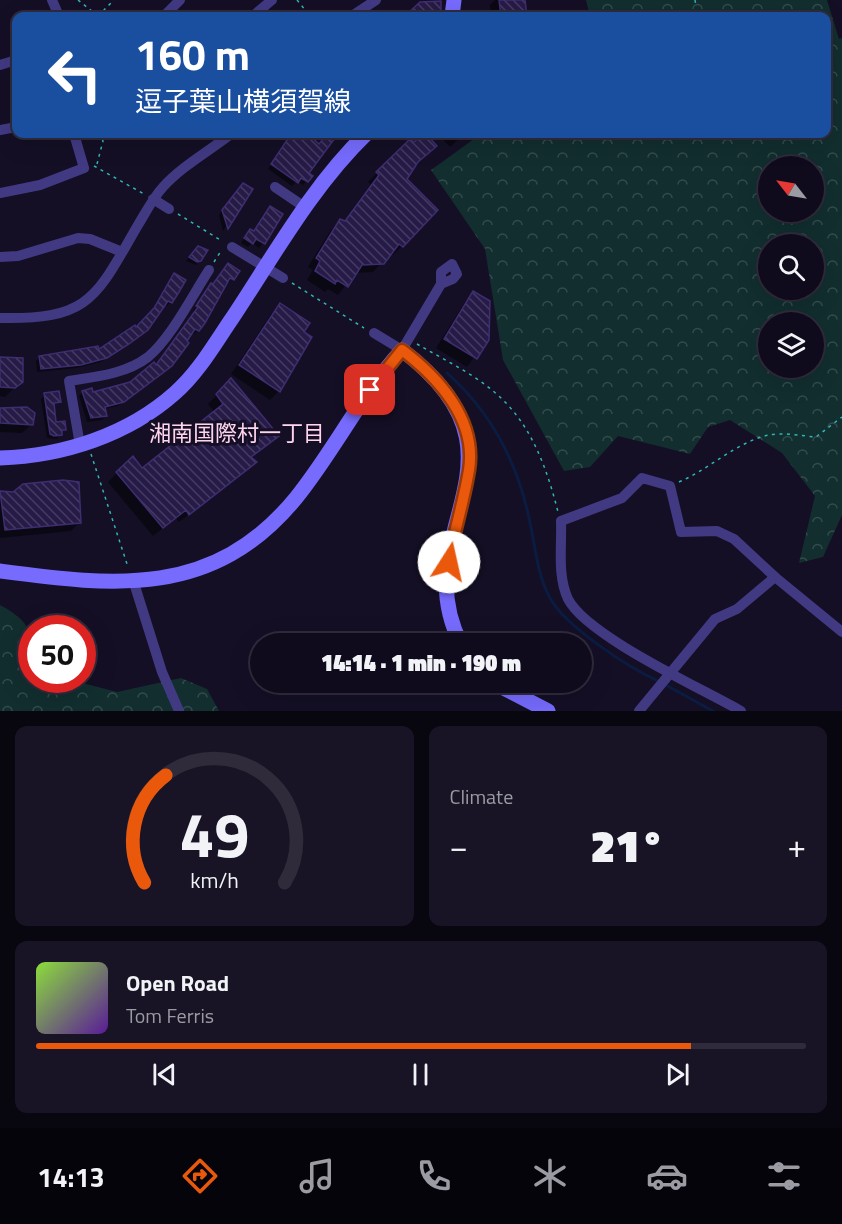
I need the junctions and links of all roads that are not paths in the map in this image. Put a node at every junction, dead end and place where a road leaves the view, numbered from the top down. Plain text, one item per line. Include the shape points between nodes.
1 (180, 0) edge
2 (272, 0) edge
3 (376, 0) edge
4 (168, 12) edge
5 (258, 12) edge
6 (358, 12) edge
7 (75, 138) edge
8 (225, 138) edge
9 (360, 138) edge
10 (275, 188) dead end
11 (0, 193) edge
12 (153, 199) junction
13 (306, 208) junction
14 (169, 209) road end
15 (232, 247) dead end
16 (122, 252) junction
17 (0, 257) edge
18 (266, 268) junction
19 (209, 270) road end
20 (283, 278) road end
21 (441, 284) dead end
22 (0, 318) edge
23 (374, 333) road end
24 (405, 345) junction
25 (83, 443) junction
26 (0, 458) edge
27 (0, 571) edge
28 (775, 577) junction
29 (134, 583) junction
30 (842, 632) edge
31 (457, 633) edge
32 (670, 671) junction
33 (513, 693) edge
34 (179, 711) edge
35 (548, 711) edge
36 (639, 711) edge
37 (741, 711) edge

1 - 4 street
2 - 5 street
3 - 6 street
7 - 11 street via 84,168
8 - 12 street via 185,167
9 - 13 main road
10 - 13 street
12 - 14 street
12 - 16 street
13 - 18 main road
15 - 18 street
16 - 17 street via 78,238
16 - 22 street via 106,282 88,301 60,314
18 - 20 street
18 - 25 main road via 203,361 177,392 131,424
19 - 25 street via 165,337 147,357 106,376 69,381
21 - 24 street
23 - 24 street
24 - 29 main road via 295,498 266,529 204,566 166,579
24 - 31 main road via 458,410 470,452 470,469 446,584
25 - 26 main road via 44,454
27 - 29 main road
28 - 30 street
28 - 32 street via 737,609 715,619
28 - 32 street via 734,539 717,531 681,532 670,486 642,478 622,498 561,521 560,570 568,598 620,645
29 - 34 street via 162,672
32 - 36 street
32 - 37 street
33 - 35 main road

